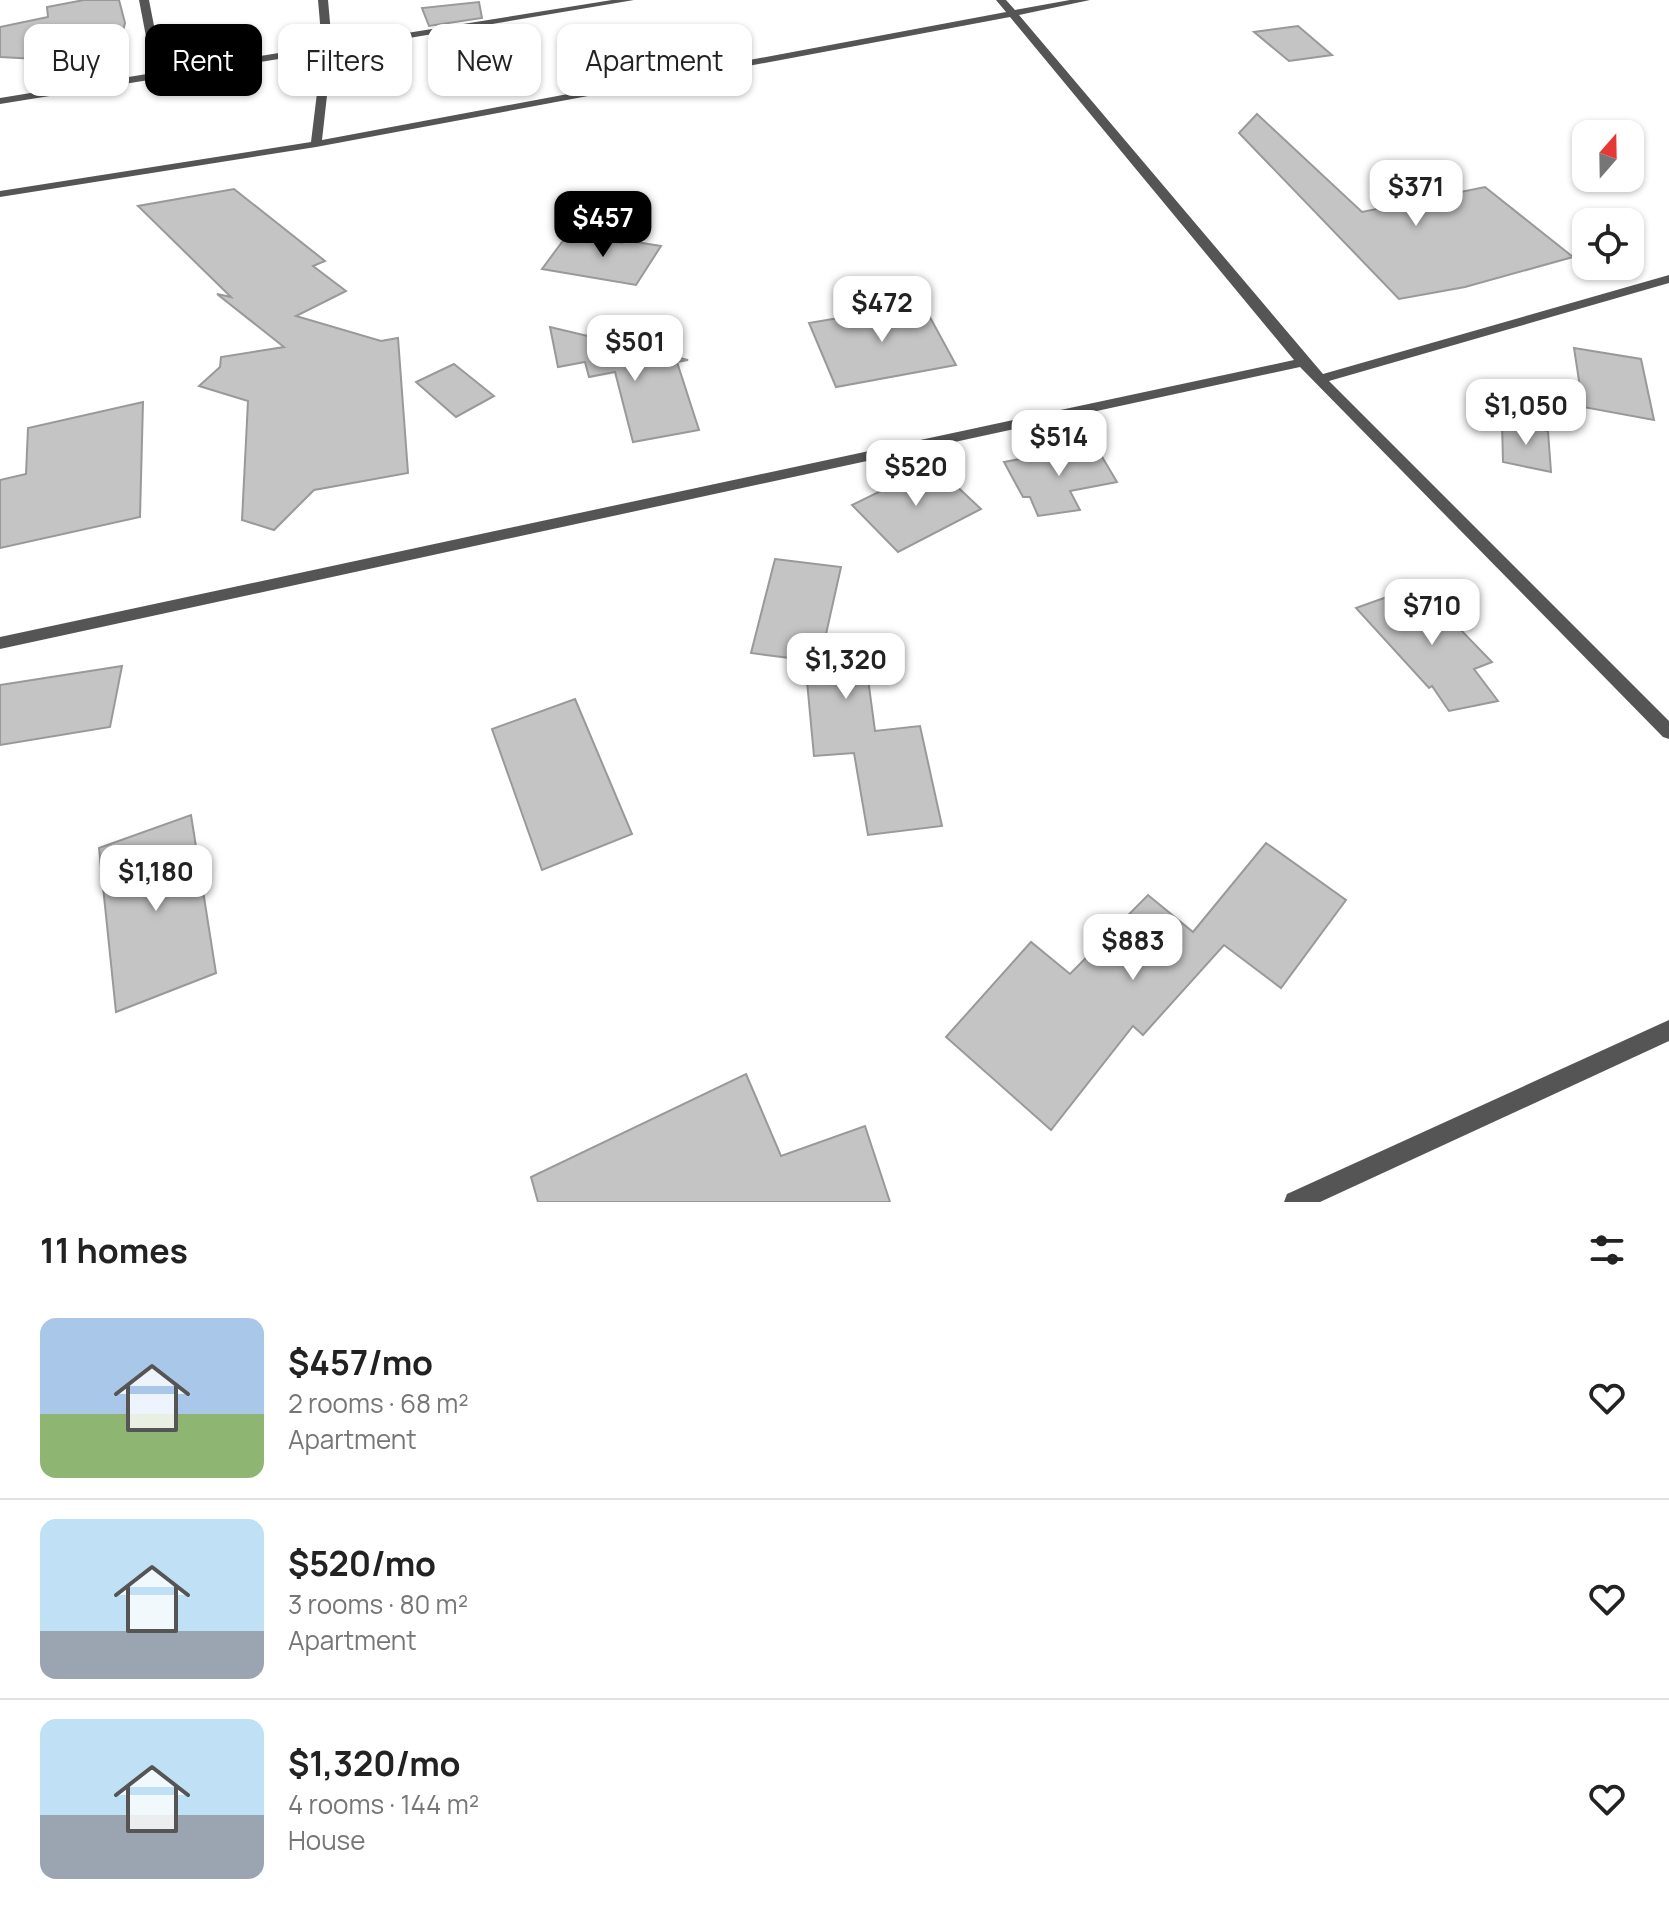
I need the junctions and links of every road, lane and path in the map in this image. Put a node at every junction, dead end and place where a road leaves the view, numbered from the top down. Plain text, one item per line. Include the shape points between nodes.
1 (144, 0) edge
2 (323, 0) edge
3 (629, 0) edge
4 (1001, 0) edge
5 (1085, 0) edge
6 (1011, 12) junction
7 (149, 24) edge
8 (325, 24) edge
9 (412, 34) edge
10 (145, 78) edge
11 (322, 96) edge
12 (0, 101) edge
13 (316, 144) junction
14 (0, 194) edge
15 (1669, 279) edge
16 (1303, 362) junction
17 (1320, 379) junction
18 (0, 643) edge
19 (1669, 732) edge
20 (1669, 1030) edge
21 (1295, 1202) edge

1 - 7 street
2 - 8 street
3 - 9 street
4 - 6 street
5 - 6 street
6 - 13 street
6 - 16 street
10 - 12 street
11 - 13 street
13 - 14 street
15 - 17 street
16 - 17 street
16 - 18 street
17 - 19 street
20 - 21 street

